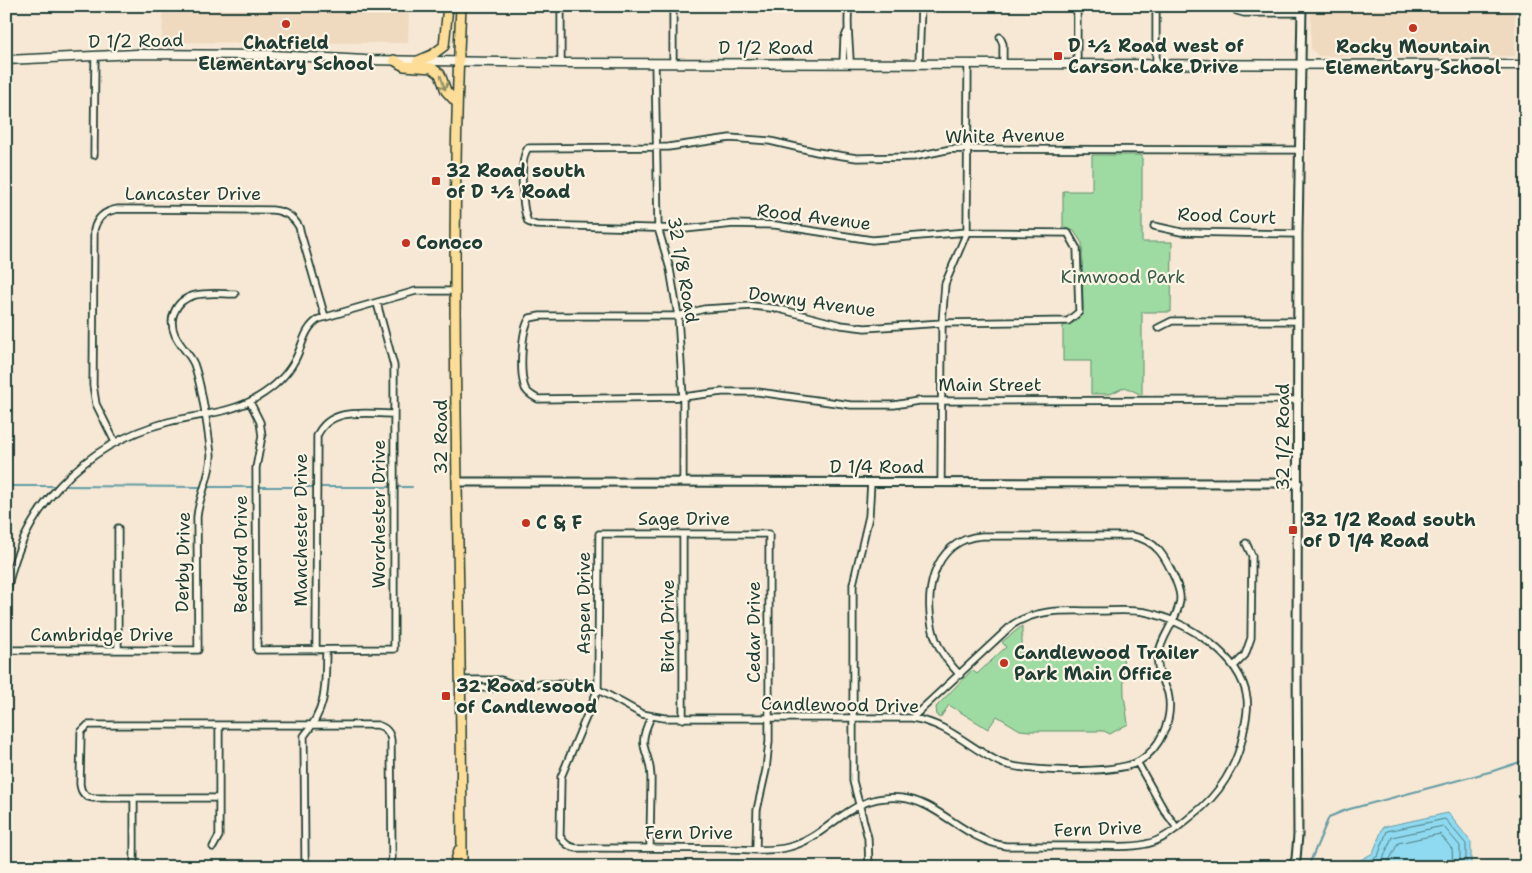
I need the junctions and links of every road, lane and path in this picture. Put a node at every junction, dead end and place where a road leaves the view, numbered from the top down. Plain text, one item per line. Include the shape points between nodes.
1 (448, 6) edge
2 (461, 6) edge
3 (561, 6) edge
4 (673, 6) edge
5 (849, 6) edge
6 (920, 6) edge
7 (1077, 6) edge
8 (1156, 6) edge
9 (1232, 6) edge
10 (1302, 10) edge
11 (1000, 37) dead end
12 (95, 56) junction
13 (6, 60) edge
14 (394, 60) junction
15 (418, 61) junction
16 (458, 62) junction
17 (655, 62) junction
18 (672, 62) junction
19 (561, 63) junction
20 (846, 63) junction
21 (919, 63) junction
22 (968, 64) junction
23 (1003, 64) junction
24 (1077, 64) junction
25 (1156, 64) junction
26 (1301, 64) junction
27 (1526, 65) edge
28 (456, 103) junction
29 (528, 148) joint
30 (655, 148) junction
31 (968, 150) junction
32 (1299, 150) junction
33 (94, 155) dead end
34 (1154, 226) dead end
35 (658, 228) junction
36 (967, 232) junction
37 (1068, 233) joint
38 (1298, 234) junction
39 (455, 292) junction
40 (235, 294) dead end
41 (377, 303) junction
42 (678, 316) junction
43 (325, 317) junction
44 (1298, 321) junction
45 (942, 323) junction
46 (1158, 328) dead end
47 (683, 397) junction
48 (538, 399) joint
49 (1299, 400) junction
50 (941, 401) junction
51 (250, 402) junction
52 (394, 414) junction
53 (205, 416) junction
54 (115, 442) junction
55 (457, 482) junction
56 (683, 482) junction
57 (871, 482) junction
58 (941, 482) junction
59 (1298, 483) junction
60 (118, 528) dead end
61 (599, 534) joint
62 (683, 534) junction
63 (769, 534) joint
64 (1246, 543) dead end
65 (8, 576) edge
66 (6, 597) edge
67 (1174, 622) junction
68 (118, 649) junction
69 (6, 650) edge
70 (198, 650) joint
71 (316, 650) junction
72 (326, 650) junction
73 (1234, 666) junction
74 (960, 675) junction
75 (460, 684) junction
76 (598, 689) junction
77 (651, 717) junction
78 (769, 718) junction
79 (854, 718) junction
80 (912, 718) junction
81 (683, 719) junction
82 (219, 725) junction
83 (313, 726) junction
84 (1137, 762) junction
85 (134, 798) junction
86 (219, 798) junction
87 (861, 806) junction
88 (1177, 828) junction
89 (462, 843) junction
90 (564, 843) joint
91 (214, 847) dead end
92 (650, 848) junction
93 (756, 849) junction
94 (134, 867) edge
95 (309, 867) edge
96 (389, 867) edge
97 (454, 867) edge
98 (462, 867) edge
99 (468, 867) edge
100 (869, 867) edge
101 (1292, 867) edge

1 - 15 main road via 444,46
2 - 16 main road, 32 Road
3 - 19 street
4 - 18 street
5 - 20 street via 844,39
6 - 21 street
7 - 24 street
8 - 25 street
9 - 10 street via 1237,12 1244,13
10 - 26 street, 32 1/2 Road
11 - 23 street
12 - 13 main road, D 1/2 Road
12 - 14 main road, D 1/2 Road via 272,55
12 - 33 street
14 - 15 main road, D 1/2 Road
14 -> 28 main road via 404,66 432,68 440,74 446,92
15 - 16 main road, D 1/2 Road
16 - 19 main road, D 1/2 Road
16 - 28 main road, 32 Road
17 - 18 main road, D 1/2 Road
17 - 19 main road, D 1/2 Road
17 - 30 street, 32 1/8 Road
18 - 20 main road, D 1/2 Road
20 - 21 main road, D 1/2 Road
21 - 22 main road, D 1/2 Road
22 - 23 main road, D 1/2 Road
22 - 31 street
23 - 24 main road, D 1/2 Road
24 - 25 main road, D 1/2 Road
25 - 26 main road, D 1/2 Road
26 - 27 main road, D 1/2 Road
26 - 32 street, 32 1/2 Road
28 - 39 main road, 32 Road
29 - 30 street, White Avenue
29 - 35 street, Rood Avenue via 523,162 528,222 536,226
30 - 31 street, White Avenue via 730,138 770,141 857,158 914,157 951,149
30 - 35 street, 32 1/8 Road
31 - 32 street, White Avenue
31 - 36 street
32 - 38 street, 32 1/2 Road
34 - 38 street, Rood Court via 1180,232
35 - 36 street, Rood Avenue via 775,225 872,240
35 - 42 street, 32 1/8 Road via 670,269
36 - 37 street, Rood Avenue
36 - 45 street via 945,284
37 - 45 street, Downy Avenue via 1077,248 1079,312 1068,321
38 - 44 street, 32 1/2 Road
39 - 41 street via 416,291
39 - 55 main road, 32 Road
40 - 53 street, Derby Drive via 188,297 176,307 172,318 174,333 194,365
41 - 43 street
41 - 52 street, Worchester Drive via 394,366
42 - 45 street, Downy Avenue via 704,309 754,306 865,328
42 - 47 street, 32 1/8 Road
42 - 48 street, Downy Avenue via 530,318 524,333 524,387
43 - 51 street via 308,329 284,376
43 - 54 street, Lancaster Drive via 301,232 294,220 282,212 118,209 104,214 94,230 93,385 96,404
44 - 46 street via 1172,321
44 - 49 street, 32 1/2 Road
45 - 50 street
47 - 48 street, Main Street
47 - 50 street, Main Street via 758,392 851,405
47 - 56 street, 32 1/8 Road
49 - 50 street, Main Street
49 - 59 street, 32 1/2 Road
50 - 58 street
51 - 53 street
51 - 71 street, Bedford Drive via 260,422 262,436 256,468 256,650
52 - 71 street, Manchester Drive via 340,415 326,422 317,436
52 - 72 street, Worchester Drive via 394,649
53 - 54 street via 148,428
53 - 70 street, Derby Drive via 211,463 197,517
54 - 65 street via 81,464 47,499 24,538
55 - 56 street, D 1/4 Road
55 - 75 main road, 32 Road
56 - 57 street, D 1/4 Road
57 - 58 street, D 1/4 Road
57 - 79 street via 868,524 854,584
58 - 59 street, D 1/4 Road
59 - 101 street, 32 1/2 Road via 1298,835
60 - 68 street
61 - 62 street, Sage Drive
61 - 76 street, Aspen Drive
62 - 63 street, Sage Drive
62 - 81 street, Birch Drive
63 - 78 street, Cedar Drive
64 - 73 street via 1252,556 1251,638 1245,655
65 - 66 street
67 - 73 street, Fern Drive via 1191,630
67 - 74 street, Fern Drive via 1145,612 1057,610 1037,613 1012,625
67 - 74 street, Candlewood Drive via 1180,601 1179,590 1164,555 1147,541 1126,536 972,537 953,545 943,555 931,582 931,618 935,639 945,658
67 - 84 street, Candlewood Drive via 1162,644 1157,663 1169,698 1168,720 1157,743
68 - 69 street, Cambridge Drive
68 - 70 street, Cambridge Drive
71 - 72 street, Worchester Drive
72 - 83 street via 325,696
73 - 88 street, Fern Drive via 1243,680 1247,698 1247,716 1239,751 1212,798
74 - 80 street, Fern Drive
75 - 76 street, Candlewood Drive via 501,680 515,684 588,684
75 - 89 main road, 32 Road
76 - 77 street, Candlewood Drive
76 - 90 street, Aspen Drive via 561,780 559,832
77 - 81 street, Candlewood Drive
77 - 92 street via 643,746 650,772
78 - 79 street, Candlewood Drive
78 - 81 street, Candlewood Drive
78 - 93 street, Cedar Drive via 766,770 756,822
79 - 80 street, Candlewood Drive
79 - 87 street via 853,781
80 - 84 street, Candlewood Drive via 934,722 998,762 1018,769 1106,770
82 - 83 street
82 - 85 street via 88,726 83,729 79,735 80,784 84,794 94,798
82 - 86 street
83 - 95 street via 304,736 305,859
83 - 96 street via 377,726 388,732 391,740 392,848
84 - 88 street
85 - 86 street
85 - 94 street
86 - 91 street via 219,836
87 - 88 street, Fern Drive via 886,797 911,799 979,839 1006,846 1144,845
87 - 93 street, Fern Drive via 795,846
87 - 100 street via 868,838
89 - 97 main road
89 - 98 main road, 32 Road
89 - 99 main road
90 - 92 street, Fern Drive via 576,848
92 - 93 street, Fern Drive

